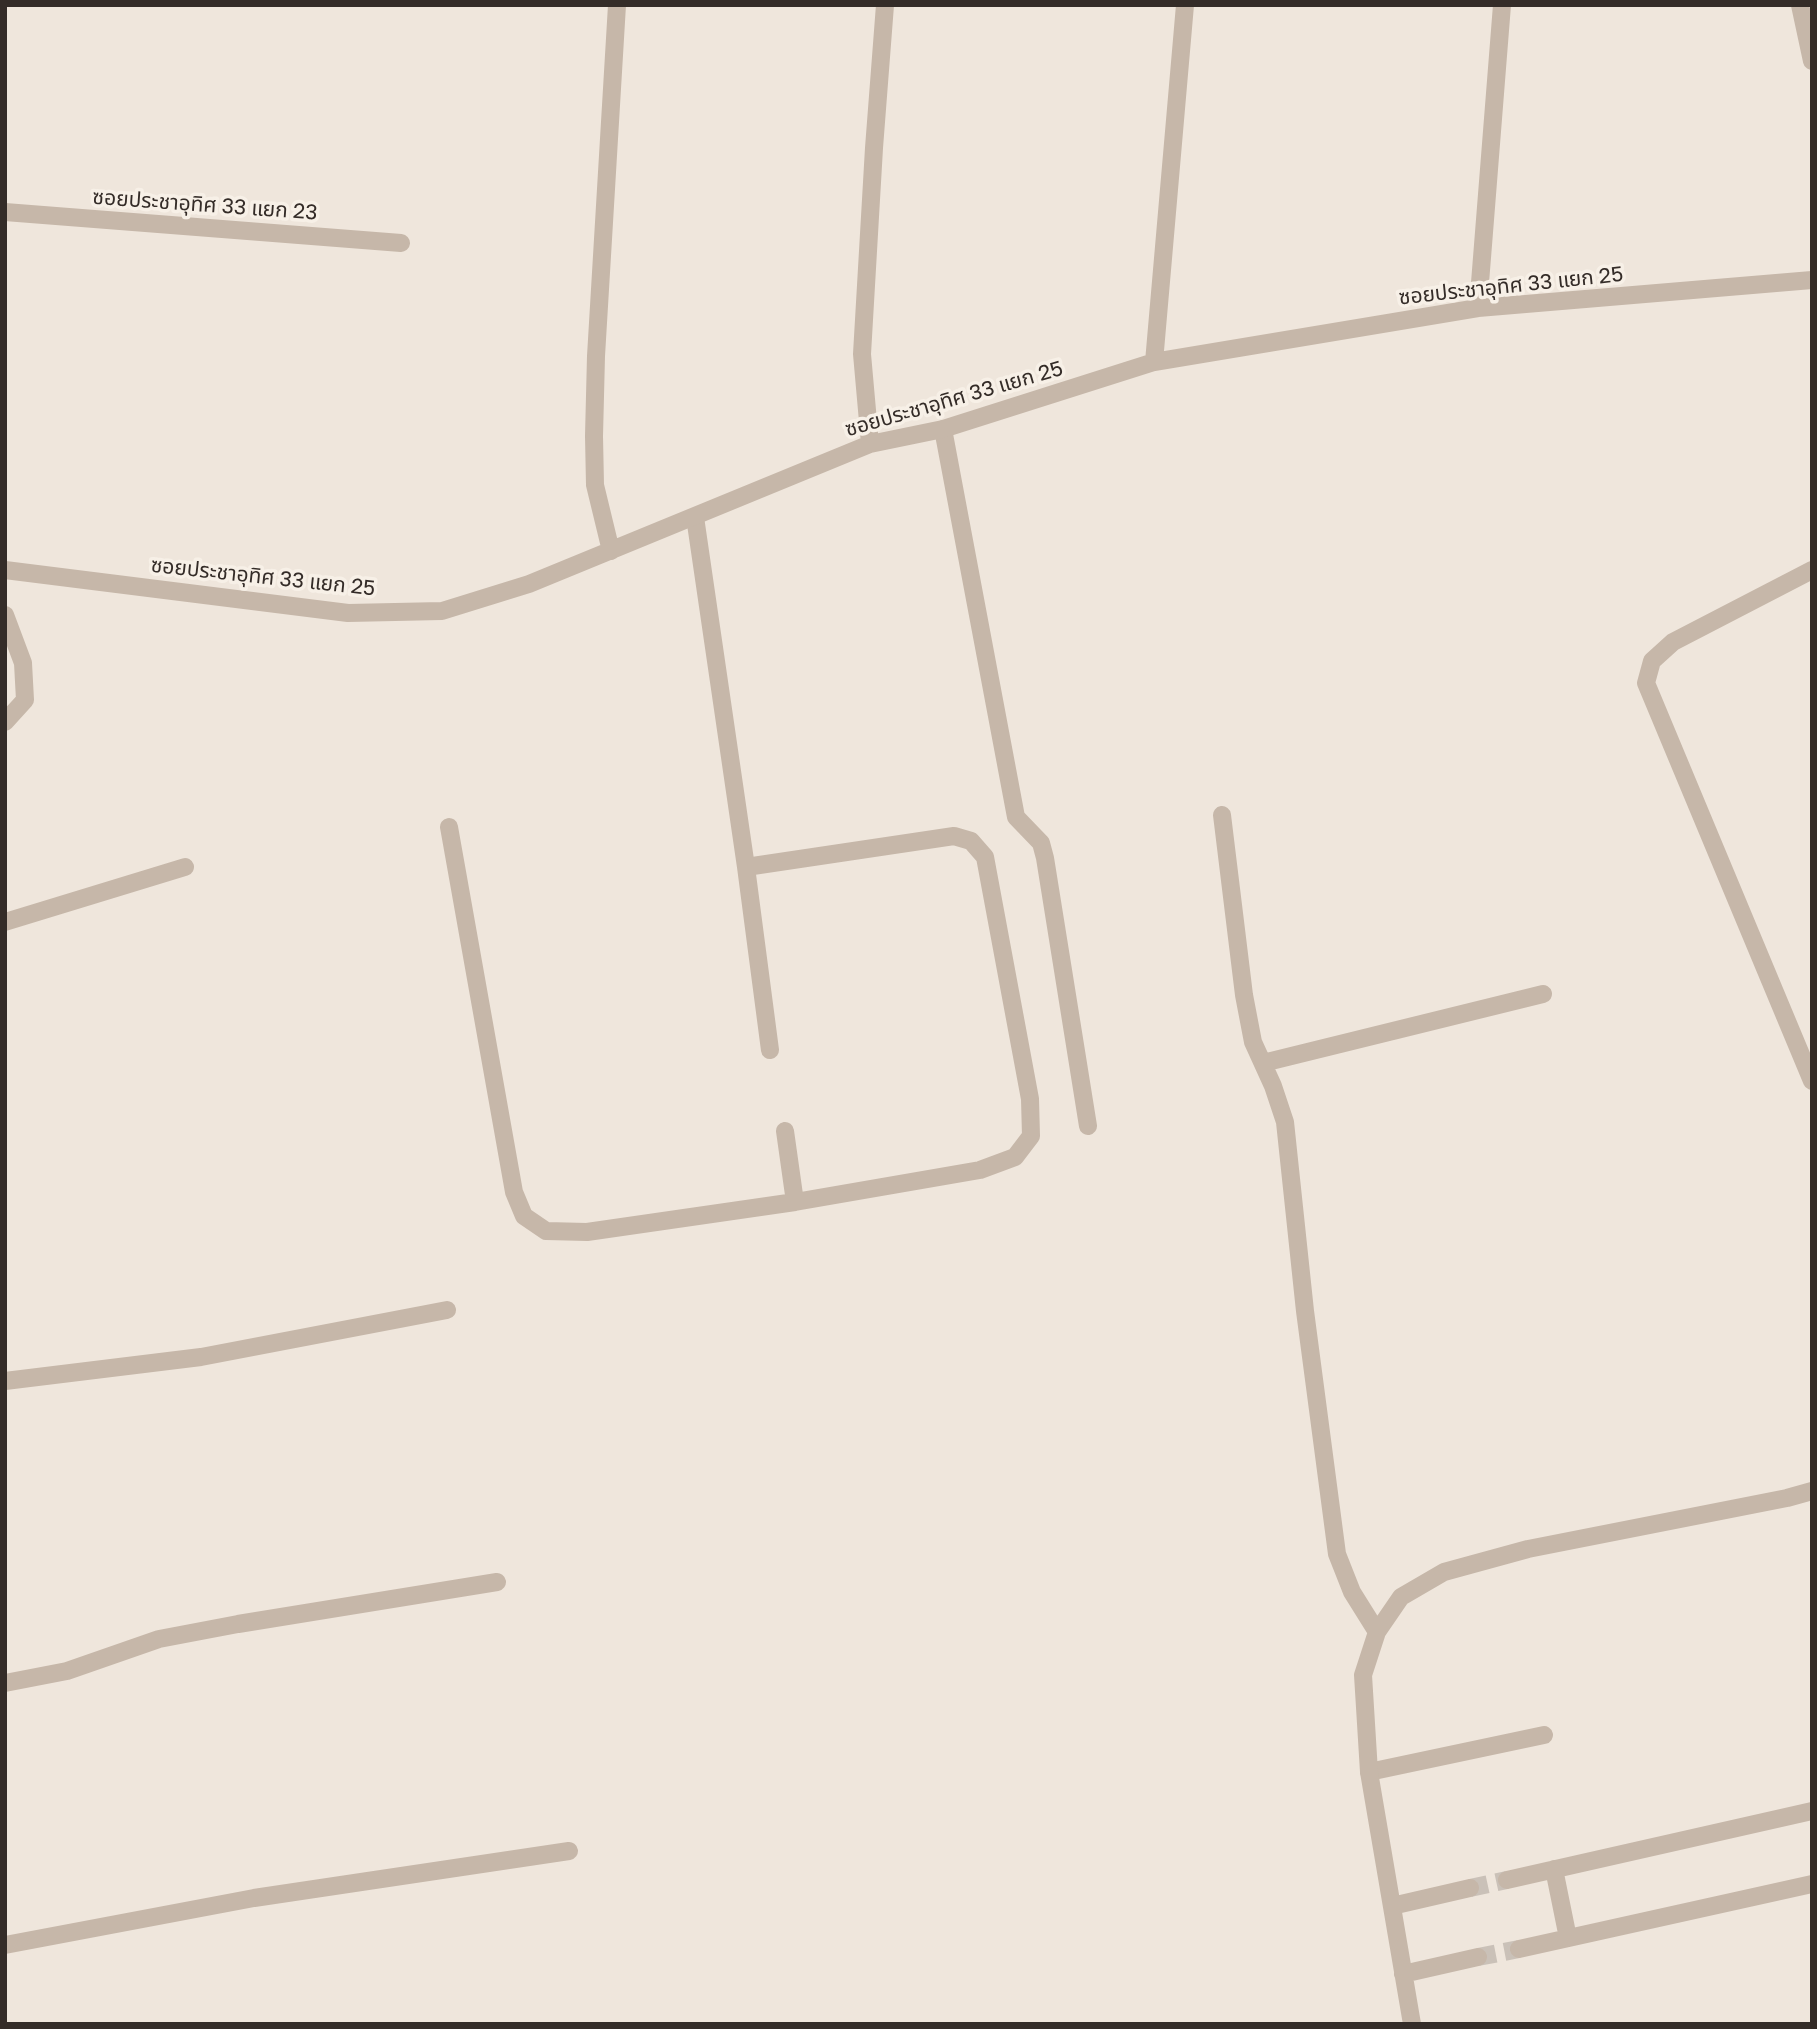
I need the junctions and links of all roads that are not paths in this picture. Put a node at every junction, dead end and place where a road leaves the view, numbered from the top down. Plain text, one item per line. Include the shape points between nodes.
1 (617, 5) edge
2 (885, 5) edge
3 (1185, 5) edge
4 (1502, 5) edge
5 (1800, 5) edge
6 (1812, 61) edge
7 (5, 212) edge
8 (401, 243) dead end
9 (1812, 280) edge
10 (1478, 308) junction
11 (1154, 362) junction
12 (943, 429) junction
13 (870, 444) junction
14 (695, 517) junction
15 (611, 551) junction
16 (1812, 569) edge
17 (5, 570) edge
18 (5, 615) edge
19 (5, 722) edge
20 (1222, 815) dead end
21 (449, 827) dead end
22 (185, 867) dead end
23 (746, 867) junction
24 (5, 922) edge
25 (1543, 994) dead end
26 (770, 1050) dead end
27 (1263, 1063) junction
28 (1812, 1081) edge
29 (1088, 1125) dead end
30 (785, 1131) dead end
31 (795, 1202) junction
32 (447, 1310) dead end
33 (5, 1381) edge
34 (1812, 1491) edge
35 (496, 1582) dead end
36 (1377, 1632) junction
37 (5, 1683) edge
38 (1544, 1735) dead end
39 (1369, 1772) junction
40 (1812, 1811) edge
41 (569, 1851) dead end
42 (1554, 1869) junction
43 (1507, 1880) tunnel mouth
44 (1812, 1884) edge
45 (1470, 1888) tunnel mouth
46 (1392, 1906) junction
47 (1568, 1938) junction
48 (5, 1945) edge
49 (1519, 1949) tunnel mouth
50 (1478, 1957) tunnel mouth
51 (1404, 1974) junction
52 (1412, 2024) edge

1 - 15 street via 594,436 595,485
2 - 13 street via 862,354
3 - 11 street
4 - 10 street
5 - 6 street
7 - 8 street, ซอยประชาอุทิศ 33 แยก 23
9 - 10 street, ซอยประชาอุทิศ 33 แยก 25
10 - 11 street, ซอยประชาอุทิศ 33 แยก 25
11 - 12 street, ซอยประชาอุทิศ 33 แยก 25
12 - 13 street, ซอยประชาอุทิศ 33 แยก 25
12 - 29 street via 1016,817 1041,843 1045,858
13 - 14 street, ซอยประชาอุทิศ 33 แยก 25
14 - 15 street, ซอยประชาอุทิศ 33 แยก 25
14 - 23 street
15 - 17 street, ซอยประชาอุทิศ 33 แยก 25 via 529,584 442,611 348,613
16 - 28 street via 1673,642 1652,661 1646,683
18 - 19 street via 23,663 25,700
20 - 27 street via 1244,995 1253,1042
21 - 31 street via 514,1192 524,1216 546,1231 587,1233
22 - 24 street
23 - 26 street
23 - 31 street via 954,836 971,841 985,857 1030,1099 1031,1136 1014,1157 980,1170
25 - 27 street
27 - 36 street via 1285,1122 1337,1553 1352,1592
30 - 31 street
32 - 33 street via 201,1357
34 - 36 street via 1528,1549 1444,1572 1401,1597
35 - 37 street via 159,1639 67,1671
36 - 39 street via 1363,1675
38 - 39 street
39 - 46 street
40 - 42 street
41 - 48 street via 254,1898
42 - 43 street
42 - 47 street
44 - 47 street
45 - 46 street
46 - 51 street
47 - 49 street
50 - 51 street
51 - 52 street

